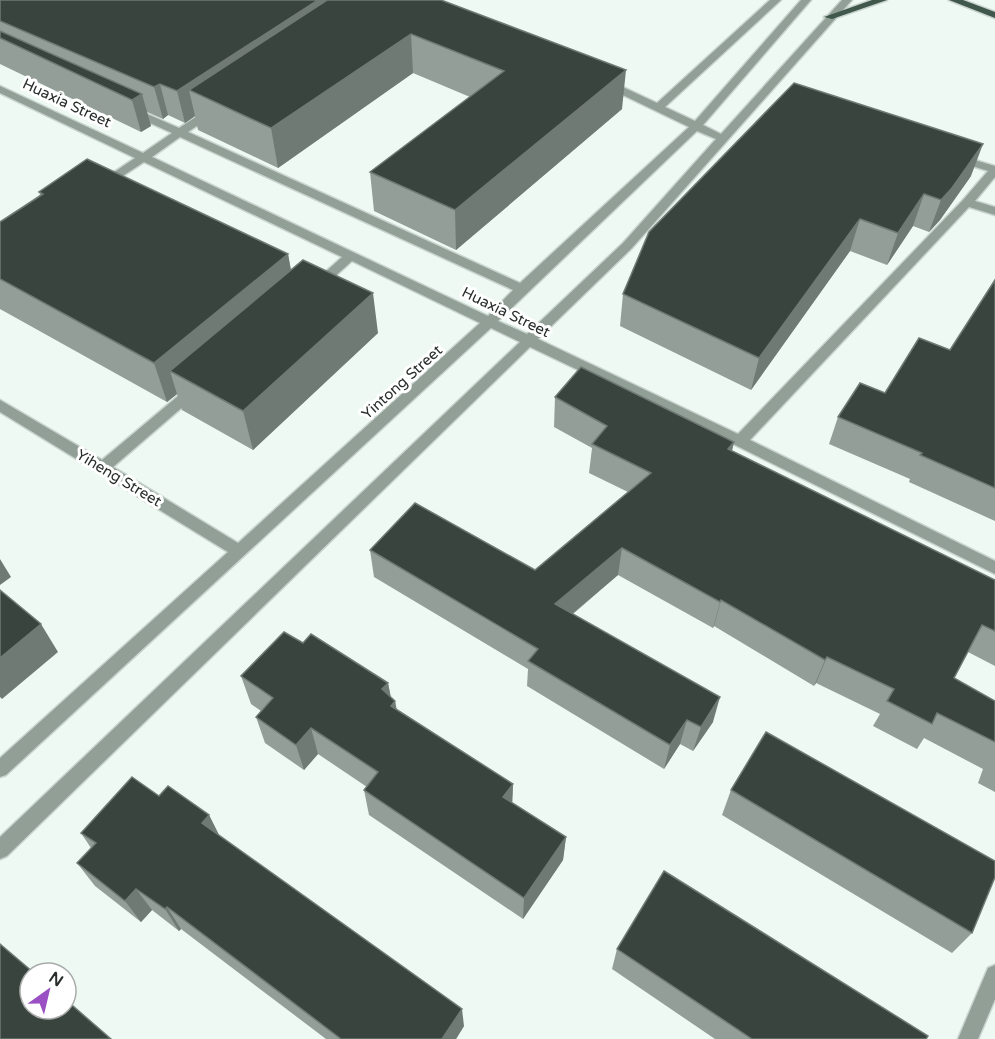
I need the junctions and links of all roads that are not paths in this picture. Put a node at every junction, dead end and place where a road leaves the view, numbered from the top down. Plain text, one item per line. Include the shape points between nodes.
1 (776, 0) edge
2 (806, 0) edge
3 (847, 0) edge
4 (882, 0) edge
5 (954, 0) edge
6 (977, 0) edge
7 (995, 6) edge
8 (995, 15) edge
9 (829, 17) junction
10 (594, 78) edge
11 (0, 89) edge
12 (220, 106) edge
13 (658, 107) junction
14 (125, 108) edge
15 (697, 125) junction
16 (180, 133) junction
17 (722, 138) junction
18 (950, 156) edge
19 (143, 157) junction
20 (995, 170) edge
21 (95, 190) edge
22 (967, 203) junction
23 (995, 211) edge
24 (350, 256) junction
25 (522, 289) junction
26 (303, 297) edge
27 (488, 323) junction
28 (528, 341) junction
29 (209, 377) edge
30 (0, 405) edge
31 (740, 441) junction
32 (102, 468) junction
33 (239, 551) junction
34 (995, 568) edge
35 (0, 769) edge
36 (0, 850) edge
37 (995, 975) edge
38 (968, 1039) edge

1 - 13 street
2 - 15 street, Yintong Street
3 - 9 street
4 - 9 main road
5 - 8 main road
6 - 7 main road
9 - 17 street via 765,98
10 - 13 street
11 - 19 street, Huaxia Street
12 - 16 street
13 - 15 street
14 - 16 street
15 - 17 street
15 - 25 street, Yintong Street
16 - 19 street
16 - 25 street
17 - 28 street via 627,246
18 - 20 street
19 - 21 street
19 - 24 street, Huaxia Street
20 - 22 street
22 - 23 street
22 - 31 street
24 - 26 street
24 - 27 street, Huaxia Street
25 - 27 street, Yintong Street
27 - 28 street, Huaxia Street
27 - 33 street, Yintong Street
28 - 31 street, Huaxia Street
28 - 36 street
29 - 32 street
30 - 32 street, Yiheng Street
31 - 34 street, Huaxia Street
32 - 33 street, Yiheng Street
33 - 35 street, Yintong Street
37 - 38 street

